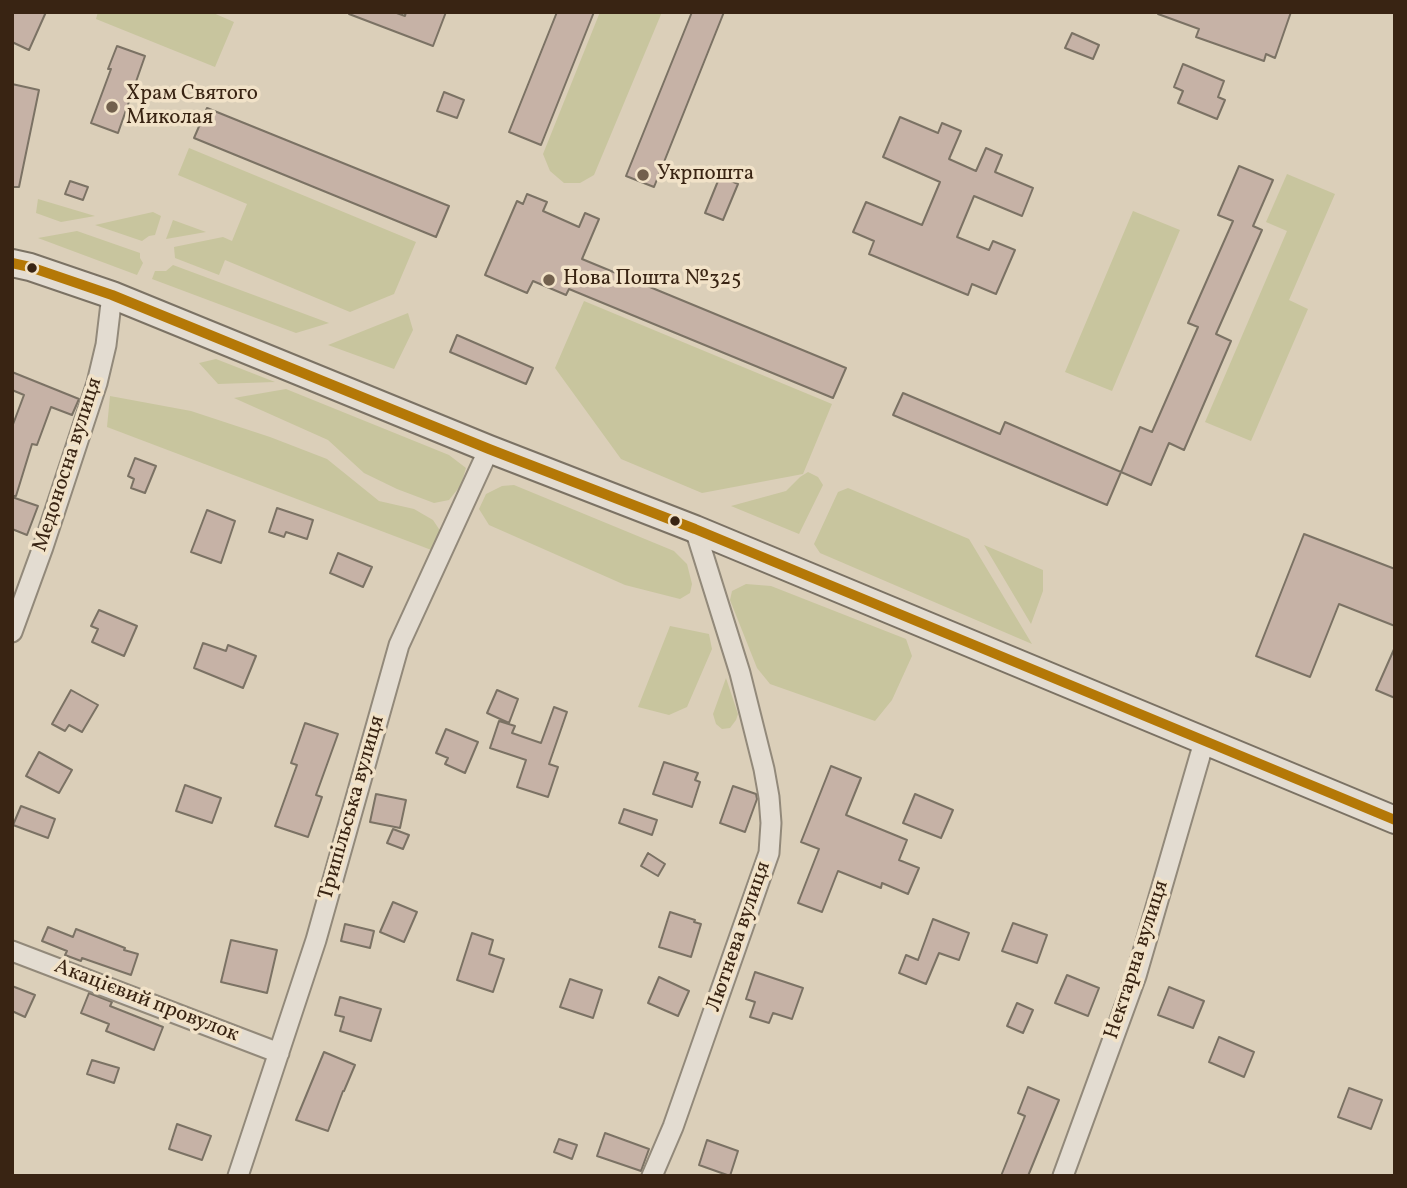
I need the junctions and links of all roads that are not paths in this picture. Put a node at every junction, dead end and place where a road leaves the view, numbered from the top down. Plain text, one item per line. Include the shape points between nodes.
1 (12, 263) edge
2 (112, 295) junction
3 (489, 449) junction
4 (695, 529) junction
5 (12, 632) edge
6 (1204, 742) junction
7 (1395, 820) edge
8 (12, 951) edge
9 (279, 1054) junction
10 (655, 1175) edge
11 (238, 1176) edge
12 (1063, 1176) edge

1 - 2 main road
2 - 3 main road
2 - 5 street, Медоносна вулиця via 97,383
3 - 4 main road
3 - 9 street, Трипільська вулиця via 399,645
4 - 6 main road
4 - 10 street, Лютнева вулиця via 740,673 764,769 771,823 769,853
6 - 7 main road
6 - 12 street, Нектарна вулиця via 1136,976
8 - 9 street, Акацієвий провулок
9 - 11 street, Трипільська вулиця

